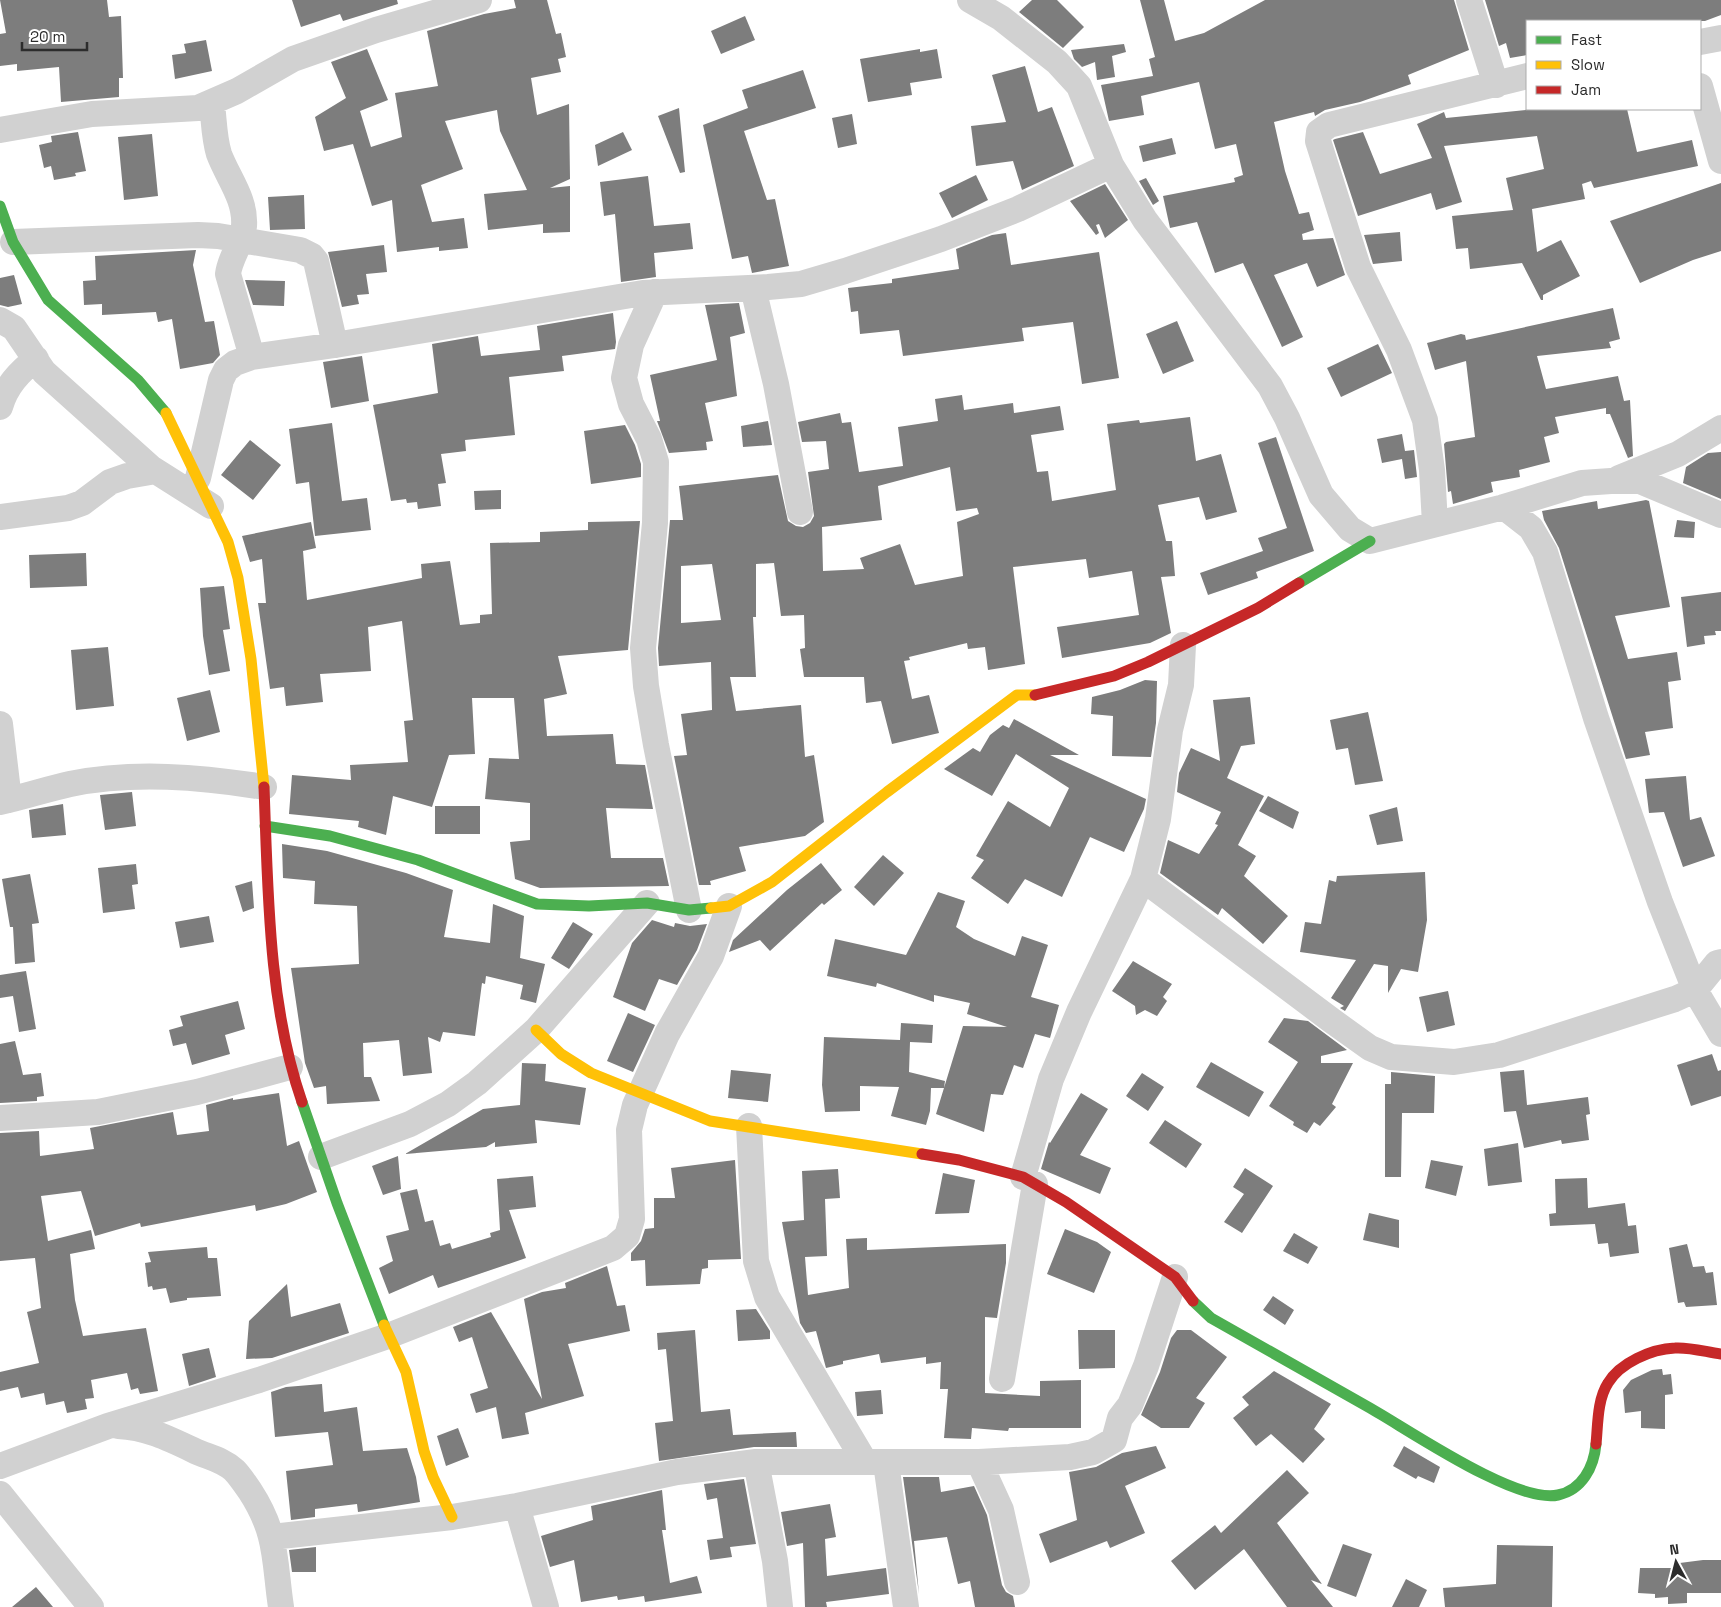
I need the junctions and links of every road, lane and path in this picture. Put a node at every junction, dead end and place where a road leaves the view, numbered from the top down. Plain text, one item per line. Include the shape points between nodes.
1 (479, 0) edge
2 (970, 0) edge
3 (1469, 0) edge
4 (1721, 38) edge
5 (1701, 42) edge
6 (1526, 76) edge
7 (1496, 85) junction
8 (1701, 90) edge
9 (212, 104) junction
10 (0, 130) edge
11 (1721, 161) edge
12 (1111, 165) junction
13 (0, 206) edge
14 (241, 239) junction
15 (11, 251) edge
16 (753, 288) junction
17 (655, 292) junction
18 (0, 320) edge
19 (335, 345) junction
20 (252, 357) junction
21 (36, 359) junction
22 (0, 407) edge
23 (1721, 428) edge
24 (156, 471) junction
25 (198, 478) junction
26 (1611, 481) junction
27 (211, 506) junction
28 (1504, 507) junction
29 (800, 512) dead end
30 (1721, 515) edge
31 (0, 516) edge
32 (1435, 524) junction
33 (1370, 541) junction
34 (1183, 645) junction
35 (0, 724) edge
36 (264, 787) junction
37 (4, 801) edge
38 (265, 826) junction
39 (1143, 880) junction
40 (647, 903) junction
41 (728, 906) junction
42 (689, 910) junction
43 (1721, 962) edge
44 (1695, 990) junction
45 (536, 1030) junction
46 (1721, 1034) edge
47 (290, 1067) junction
48 (642, 1093) junction
49 (0, 1118) edge
50 (749, 1126) junction
51 (321, 1157) junction
52 (1029, 1180) junction
53 (1175, 1277) junction
54 (388, 1336) junction
55 (1721, 1354) edge
56 (1002, 1379) dead end
57 (108, 1426) junction
58 (756, 1462) junction
59 (876, 1462) junction
60 (979, 1462) junction
61 (0, 1466) edge
62 (0, 1494) edge
63 (517, 1506) junction
64 (452, 1516) junction
65 (272, 1537) junction
66 (1016, 1582) dead end
67 (91, 1607) edge
68 (282, 1607) edge
69 (546, 1607) edge
70 (780, 1607) edge
71 (906, 1607) edge

1 - 9 street via 376,30 293,59
2 - 12 street via 1001,18 1057,62 1078,86
3 - 7 street
4 - 5 street
6 - 7 street
7 - 32 street via 1329,125 1319,132 1318,141 1358,267 1399,350 1424,420 1432,470
8 - 11 street
9 - 10 street via 198,108 83,115
9 - 14 street via 220,154 241,202 244,226
12 - 16 street via 1018,209 906,251 801,284
12 - 33 street via 1145,220 1270,386 1321,495 1350,529
13 - 15 street
14 - 15 street via 198,234
14 - 19 street via 300,250 312,256
14 - 20 street via 228,266 228,274
15 - 25 street via 48,300 138,380 169,416
16 - 17 street
16 - 29 street via 776,384
17 - 19 street
17 - 42 street via 631,345 624,378 631,404 656,462 655,522 644,658 646,686
18 - 21 street via 14,328
19 - 20 street
20 - 25 street via 226,370
21 - 22 street via 8,386
21 - 24 street via 44,372
23 - 26 street via 1678,454
24 - 27 street
24 - 31 street via 110,482 82,503 68,508
25 - 27 street
26 - 28 street via 1582,483
26 - 30 street via 1640,481
27 - 36 street via 228,542 238,578 264,760
28 - 32 street
28 - 44 street via 1531,528 1545,552 1616,779
32 - 33 street
33 - 34 street via 1258,608
34 - 39 street via 1181,685 1170,730 1158,819
34 - 41 street via 1114,676 1034,695 1017,695 772,882
35 - 37 street
36 - 37 street via 211,778 112,779 72,784
36 - 38 street
38 - 40 street via 330,836 418,860 537,904
38 - 47 street via 278,993
39 - 44 street via 1370,1048 1391,1057 1454,1062 1499,1055 1675,1000
39 - 52 street via 1079,1012 1051,1079
40 - 42 street
40 - 45 street
41 - 42 street
41 - 48 street via 711,956 667,1034
43 - 44 street
44 - 46 street
45 - 48 street via 561,1054 591,1073
45 - 51 street via 477,1083 448,1104 410,1124
47 - 49 street via 197,1092 98,1112
47 - 51 street
48 - 50 street via 710,1120
48 - 54 street via 635,1105 630,1130 632,1219 627,1236 613,1248
50 - 52 street via 959,1160
50 - 59 street via 756,1261 767,1297
51 - 54 street
52 - 53 street
52 - 56 street
53 - 55 street via 1193,1302 1211,1318 1473,1469 1540,1496 1570,1490 1589,1472 1596,1449 1601,1394 1622,1364 1675,1348
53 - 60 street via 1146,1366 1130,1405 1120,1418 1114,1440 1093,1452 1070,1457
54 - 57 street
54 - 64 street via 406,1372 433,1478
57 - 61 street
57 - 65 street via 132,1426 163,1435 218,1459 234,1470 258,1505
58 - 59 street
58 - 63 street via 677,1472
58 - 70 street via 775,1561
59 - 60 street
59 - 71 street
60 - 66 street via 1000,1510
62 - 67 street
63 - 64 street
63 - 69 street
64 - 65 street
65 - 68 street

